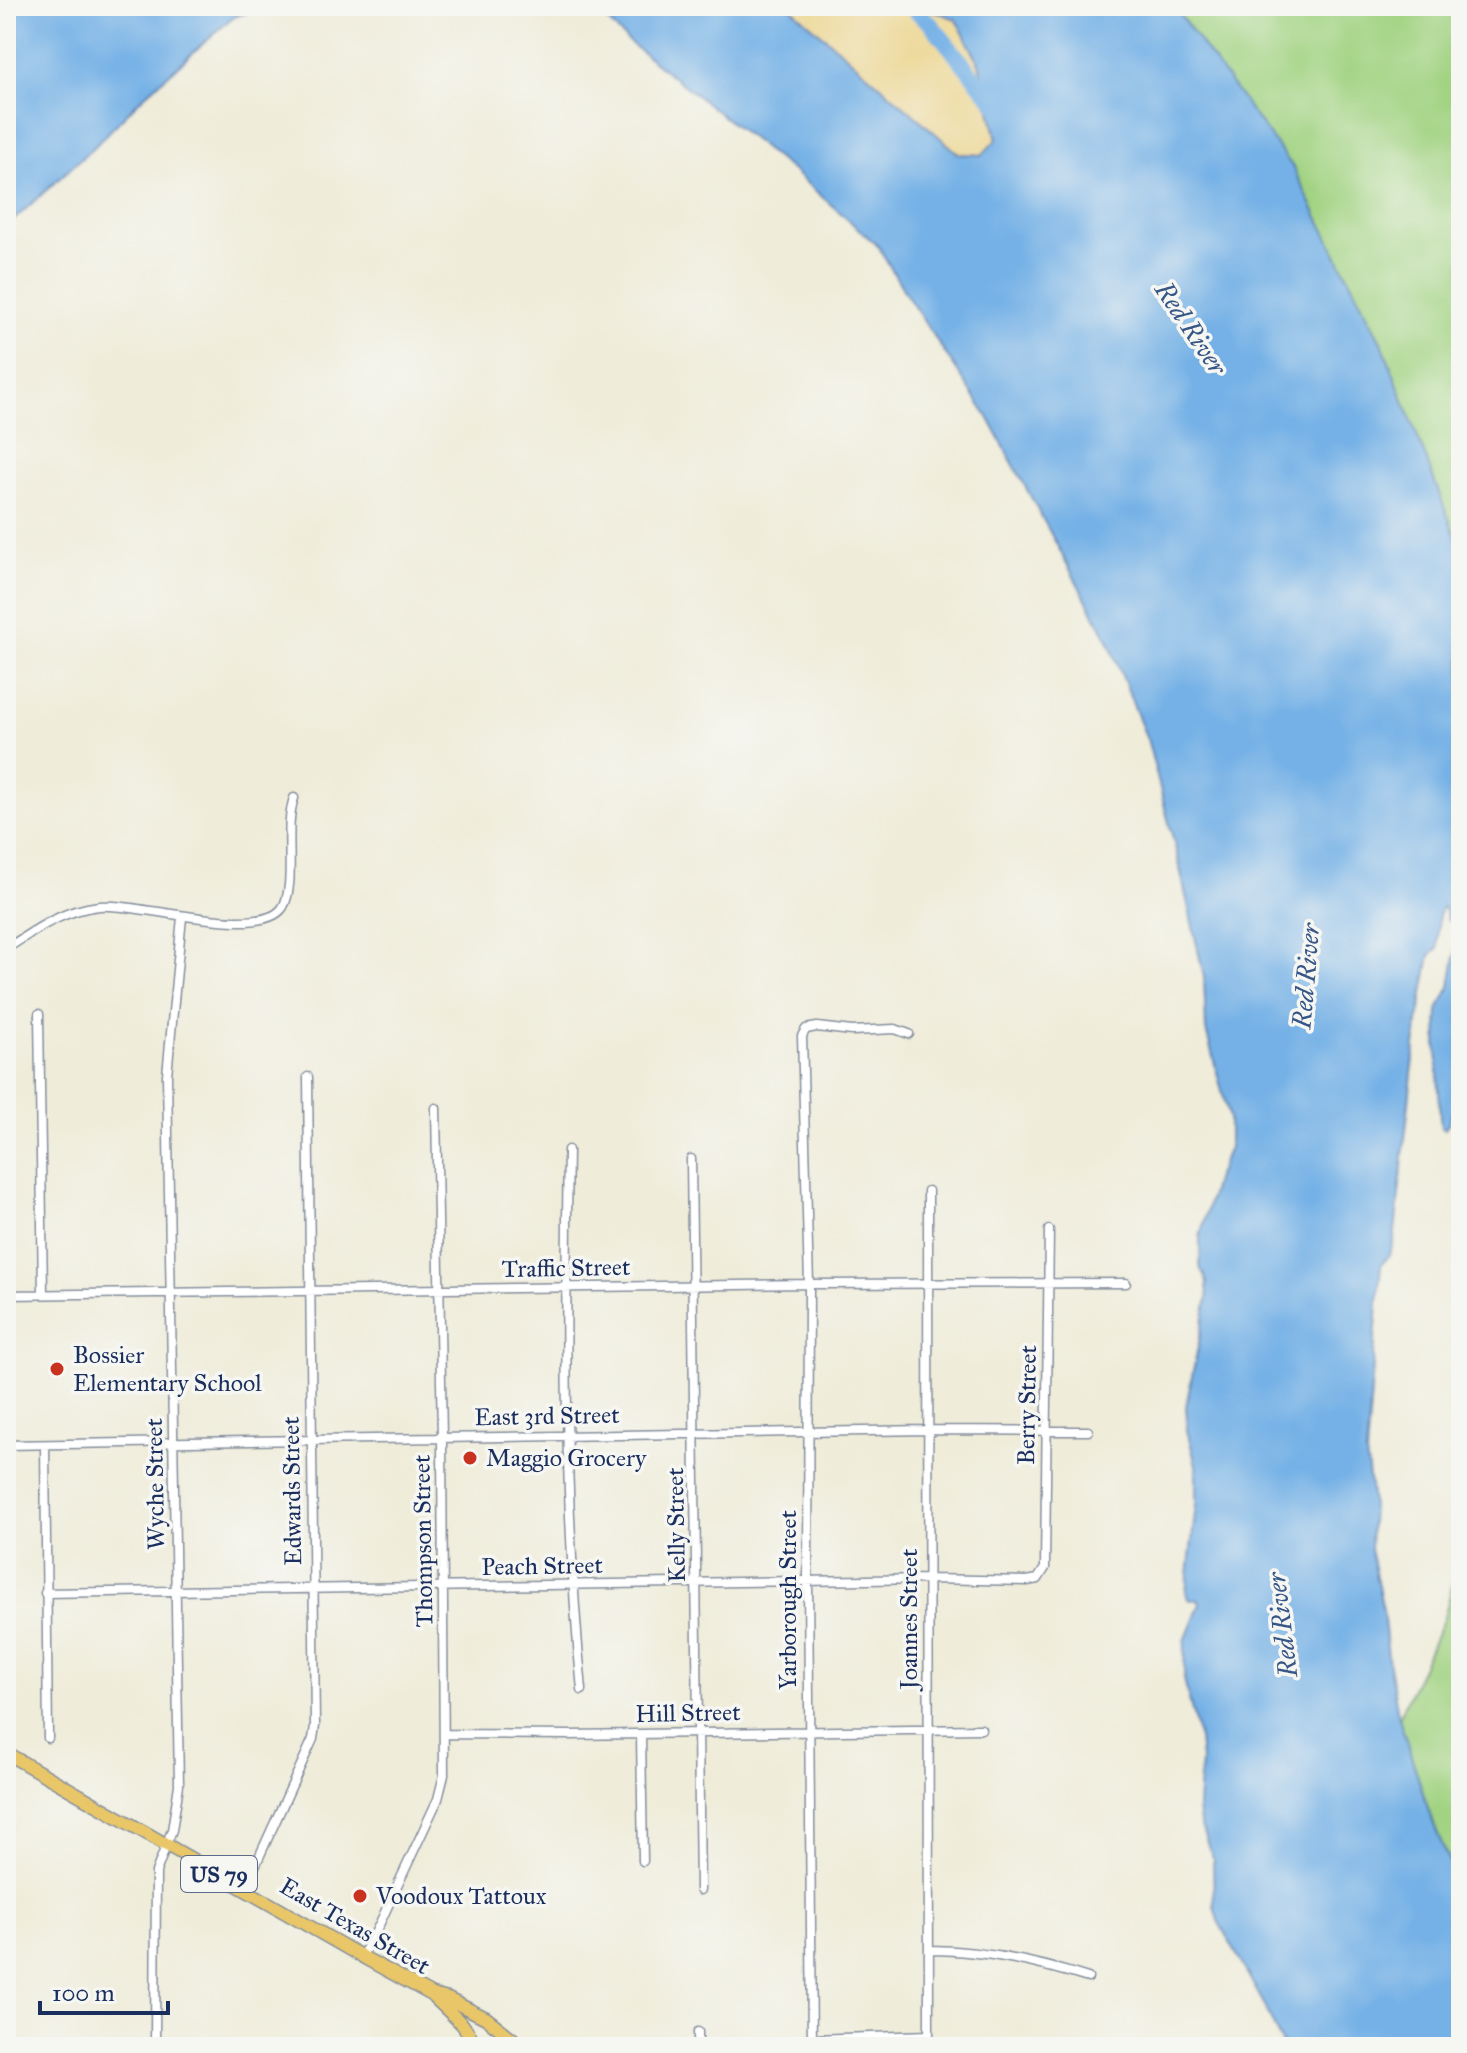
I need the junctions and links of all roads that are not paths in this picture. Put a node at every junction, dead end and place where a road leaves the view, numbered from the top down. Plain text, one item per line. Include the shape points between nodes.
1 (294, 798) dead end
2 (182, 917) junction
3 (6, 949) edge
4 (39, 1014) dead end
5 (909, 1034) dead end
6 (308, 1077) dead end
7 (436, 1108) dead end
8 (568, 1150) dead end
9 (691, 1159) dead end
10 (928, 1191) dead end
11 (1049, 1230) dead end
12 (1049, 1282) junction
13 (929, 1283) junction
14 (1126, 1283) dead end
15 (809, 1284) junction
16 (693, 1286) junction
17 (438, 1289) junction
18 (566, 1289) junction
19 (308, 1291) junction
20 (171, 1292) junction
21 (43, 1294) junction
22 (6, 1295) edge
23 (929, 1430) junction
24 (1047, 1430) junction
25 (1088, 1431) dead end
26 (808, 1432) junction
27 (695, 1433) junction
28 (568, 1435) junction
29 (442, 1437) junction
30 (311, 1440) junction
31 (174, 1442) junction
32 (6, 1445) edge
33 (45, 1445) junction
34 (929, 1579) junction
35 (1038, 1579) joint
36 (808, 1582) junction
37 (697, 1584) junction
38 (571, 1585) junction
39 (443, 1587) junction
40 (314, 1590) junction
41 (176, 1591) junction
42 (45, 1593) junction
43 (582, 1690) dead end
44 (929, 1728) junction
45 (981, 1729) dead end
46 (809, 1732) junction
47 (445, 1734) junction
48 (641, 1734) junction
49 (699, 1734) junction
50 (48, 1738) dead end
51 (6, 1753) edge
52 (167, 1844) junction
53 (643, 1861) dead end
54 (245, 1888) junction
55 (700, 1890) dead end
56 (929, 1950) junction
57 (361, 1956) junction
58 (1088, 1978) dead end
59 (432, 1995) junction
60 (698, 2032) dead end
61 (929, 2035) junction
62 (812, 2043) edge
63 (155, 2047) edge
64 (478, 2047) edge
65 (523, 2047) edge
66 (698, 2047) edge
67 (929, 2047) edge

1 - 2 street via 287,896 281,910 247,921
2 - 3 street via 131,906 85,908 51,920
2 - 20 street, Wyche Street via 167,1075
4 - 21 street
5 - 15 street, Yarborough Street via 895,1029 804,1031
6 - 19 street, Edwards Street
7 - 17 street, Thompson Street
8 - 18 street
9 - 16 street, Kelly Street
10 - 13 street, Joannes Street
11 - 12 street, Berry Street
12 - 13 street, Traffic Street
12 - 14 street, Traffic Street
12 - 24 street, Berry Street
13 - 15 street, Traffic Street
13 - 23 street, Joannes Street
15 - 16 street, Traffic Street
15 - 26 street, Yarborough Street
16 - 18 street, Traffic Street
16 - 27 street, Kelly Street
17 - 18 street, Traffic Street
17 - 19 street, Traffic Street
17 - 29 street, Thompson Street
18 - 28 street
19 - 20 street, Traffic Street
19 - 30 street, Edwards Street
20 - 21 street, Traffic Street
20 - 31 street, Wyche Street
21 - 22 street, Traffic Street
23 - 24 street, East 3rd Street
23 - 26 street, East 3rd Street
23 - 34 street, Joannes Street
24 - 25 street, East 3rd Street
24 - 35 street, Berry Street via 1045,1568
26 - 27 street, East 3rd Street
26 - 36 street, Yarborough Street
27 - 28 street, East 3rd Street
27 - 37 street, Kelly Street
28 - 29 street, East 3rd Street
28 - 38 street
29 - 30 street, East 3rd Street
29 - 39 street, Thompson Street
30 - 31 street, East 3rd Street
30 - 40 street, Edwards Street
31 - 33 street, East 3rd Street
31 - 41 street, Wyche Street
32 - 33 street, East 3rd Street
33 - 42 street
34 - 35 street, Peach Street
34 - 36 street, Peach Street
34 - 44 street, Joannes Street
36 - 37 street, Peach Street
36 - 46 street, Yarborough Street
37 - 38 street, Peach Street
37 - 49 street, Kelly Street
38 - 39 street, Peach Street
38 - 43 street
39 - 40 street, Peach Street
39 - 47 street, Thompson Street
40 - 41 street, Peach Street
40 - 54 street, Edwards Street via 313,1739
41 - 42 street, Peach Street
41 - 52 street, Wyche Street via 179,1785
42 - 50 street
44 - 45 street, Hill Street
44 - 46 street, Hill Street
44 - 56 street, Joannes Street
46 - 49 street, Hill Street
46 - 62 street, Yarborough Street
47 - 48 street, Hill Street
47 - 57 street, Thompson Street via 438,1799
48 - 49 street, Hill Street
48 - 53 street
49 - 55 street, Kelly Street
51 - 52 main road, East Texas Street / US 79
52 - 54 main road, East Texas Street / US 79
52 - 63 street, Wyche Street via 156,1872 154,1901
54 - 57 main road, East Texas Street / US 79
56 - 58 street via 1000,1956
56 - 61 street, Joannes Street
57 - 59 main road, East Texas Street / US 79
59 - 64 main road, East Texas Street / US 79
59 - 65 main road, East Texas Street / US 79 via 486,2018
60 - 66 street
61 - 62 street
61 - 67 street, Joannes Street

